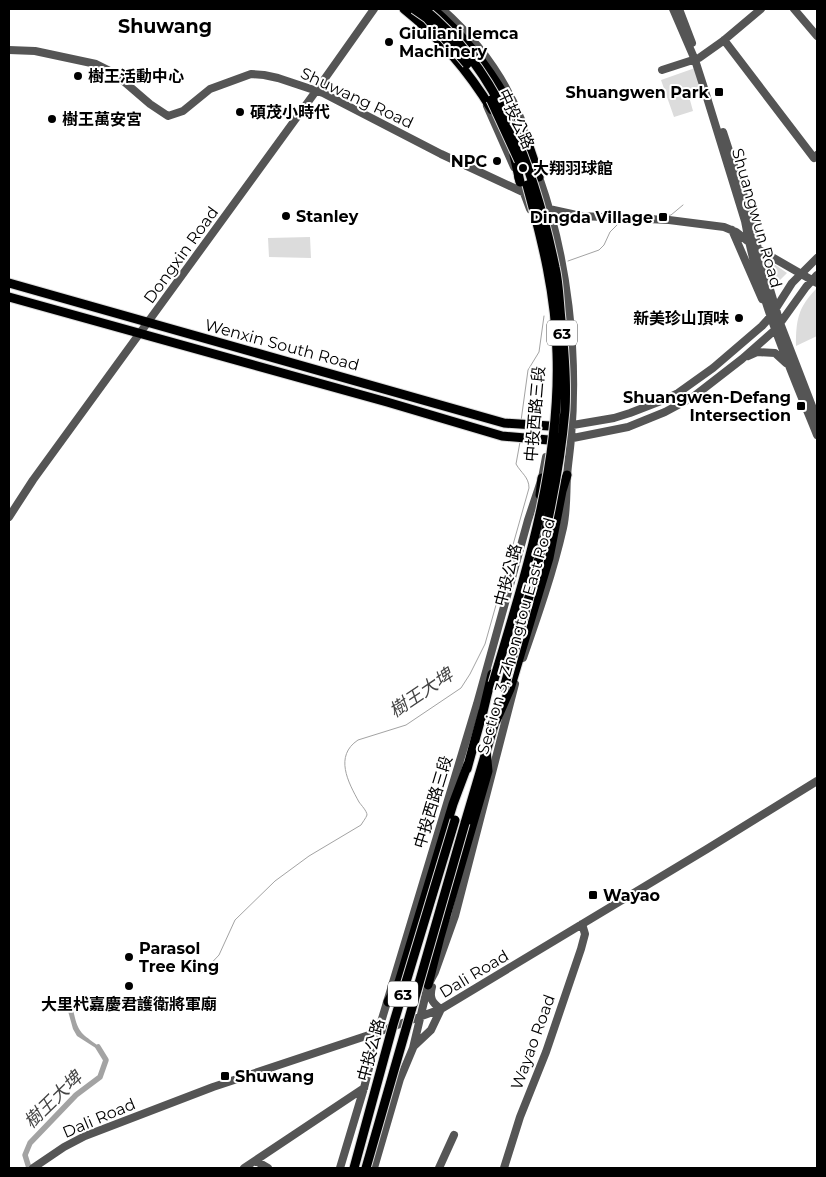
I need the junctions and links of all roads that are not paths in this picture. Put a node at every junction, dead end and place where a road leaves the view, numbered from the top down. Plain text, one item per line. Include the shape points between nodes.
1 (374, 9) edge
2 (399, 9) edge
3 (404, 9) edge
4 (414, 9) edge
5 (424, 9) edge
6 (433, 9) edge
7 (442, 9) edge
8 (673, 9) edge
9 (679, 9) edge
10 (761, 9) edge
11 (794, 9) edge
12 (817, 36) edge
13 (724, 40) junction
14 (9, 50) edge
15 (697, 59) junction
16 (662, 70) dead end
17 (316, 92) junction
18 (817, 155) edge
19 (539, 177) junction
20 (520, 182) junction
21 (524, 193) junction
22 (551, 210) junction
23 (732, 230) junction
24 (749, 241) junction
25 (758, 249) junction
26 (817, 258) edge
27 (562, 266) junction
28 (544, 268) junction
29 (801, 273) junction
30 (816, 279) edge
31 (9, 283) edge
32 (9, 297) edge
33 (775, 308) junction
34 (771, 316) junction
35 (148, 324) junction
36 (778, 326) junction
37 (140, 335) junction
38 (742, 359) junction
39 (790, 367) junction
40 (817, 419) edge
41 (572, 425) junction
42 (550, 426) junction
43 (817, 435) edge
44 (571, 438) junction
45 (549, 440) junction
46 (567, 475) junction
47 (542, 478) junction
48 (9, 517) edge
49 (482, 716) junction
50 (496, 721) junction
51 (486, 750) junction
52 (468, 764) junction
53 (817, 781) edge
54 (582, 924) junction
55 (435, 972) junction
56 (428, 985) junction
57 (388, 1002) junction
58 (441, 1009) junction
59 (421, 1017) junction
60 (378, 1032) junction
61 (413, 1048) junction
62 (364, 1088) junction
63 (454, 1135) dead end
64 (256, 1161) junction
65 (34, 1167) edge
66 (244, 1168) edge
67 (268, 1168) edge
68 (340, 1168) edge
69 (354, 1168) edge
70 (366, 1168) edge
71 (374, 1168) edge
72 (439, 1168) edge
73 (504, 1168) edge

1 - 17 street, Dongxin Road
2 - 20 street, 中投西路三段 via 419,24 459,65 488,109
3 - 20 main road via 451,53 483,94 513,154
4 - 49 main road, 中投公路 / 63, bridge via 427,18 471,68 488,93 516,152 528,185 549,272 558,352 551,459 529,562
5 - 50 main road, 中投公路 / 63, bridge via 477,66 510,122 534,184 556,268 564,354 565,409 537,570
6 - 19 main road via 465,40 500,89 523,130
7 - 19 street, Section 3, Zhongtou East Road via 458,23 493,66 519,111 539,164
8 - 15 street, Shuangwun Road
9 - 15 street, Shuangwun Road
10 - 13 street
11 - 12 street
13 - 15 street
13 - 18 street via 814,158
14 - 17 street, Shuwang Road via 34,51 96,64 114,73 168,116 183,112 210,89 251,74 278,78
15 - 16 street
15 - 24 street, Shuangwun Road
15 - 25 street, Shuangwun Road via 752,221
17 - 21 street, Shuwang Road
17 - 35 street, Dongxin Road
19 - 22 street, Section 3, Zhongtou East Road
20 - 21 street, 中投西路三段
21 - 22 street, Shuwang Road
21 - 28 street, 中投西路三段
22 - 23 street, Shuwang Road via 581,216 697,222
22 - 27 street, Section 3, Zhongtou East Road
23 - 24 street
23 - 34 street
24 - 25 street
24 - 34 street, Shuangwun Road
25 - 29 street
25 - 33 street, Shuangwun Road
26 - 29 street
27 - 28 street via 560,273 553,276
27 - 41 street, Section 3, Zhongtou East Road via 572,361
28 - 42 street, 中投西路三段 via 553,344
29 - 30 street
29 - 33 street
30 - 36 street
31 - 35 main road, Wenxin South Road
32 - 37 main road, Wenxin South Road
33 - 34 street
33 - 36 street, Shuangwun Road
34 - 36 street, Shuangwun Road
34 - 41 street via 713,368 678,393 614,418
35 - 37 street, Dongxin Road
35 - 42 main road, Wenxin South Road via 504,423
36 - 38 street
36 - 39 street, Shuangwun Road
36 - 40 street, Shuangwun Road
37 - 45 main road, Wenxin South Road via 502,436
37 - 48 street, Dongxin Road
38 - 39 street via 756,352 775,353
38 - 44 street via 681,405 628,426
39 - 43 street, Shuangwun Road
41 - 42 street
41 - 44 street, Section 3, Zhongtou East Road
42 - 45 street, 中投西路三段
44 - 45 street
44 - 46 street, Section 3, Zhongtou East Road
45 - 47 street, 中投西路三段
46 - 50 main road via 550,558 510,689
46 - 55 street, Section 3, Zhongtou East Road via 563,527 517,678 455,916
47 - 49 main road via 538,508
47 - 57 street, 中投西路三段
49 - 52 main road, 中投公路 / 63
50 - 51 main road, 中投公路 / 63
51 - 56 main road via 488,771
51 - 70 main road, 中投公路 / 63, bridge
52 - 57 main road via 452,804 399,982
52 - 69 main road, 中投公路 / 63, bridge via 455,820
53 - 54 street, Dali Road
54 - 58 street, Dali Road
54 - 73 street, Wayao Road via 585,934 581,949
55 - 56 street, Section 3, Zhongtou East Road
55 - 58 street via 431,999
56 - 59 street, Section 3, Zhongtou East Road
57 - 60 street, 中投西路三段
58 - 59 street, Dali Road
58 - 61 street via 431,1030
59 - 60 street, Dali Road
59 - 61 street, Section 3, Zhongtou East Road
60 - 62 street, 中投西路三段
60 - 65 street, Dali Road via 213,1087 85,1136
61 - 71 street, Section 3, Zhongtou East Road via 400,1079
62 - 64 street
62 - 68 street, 中投西路三段
63 - 72 street
64 - 66 street
64 - 67 street

